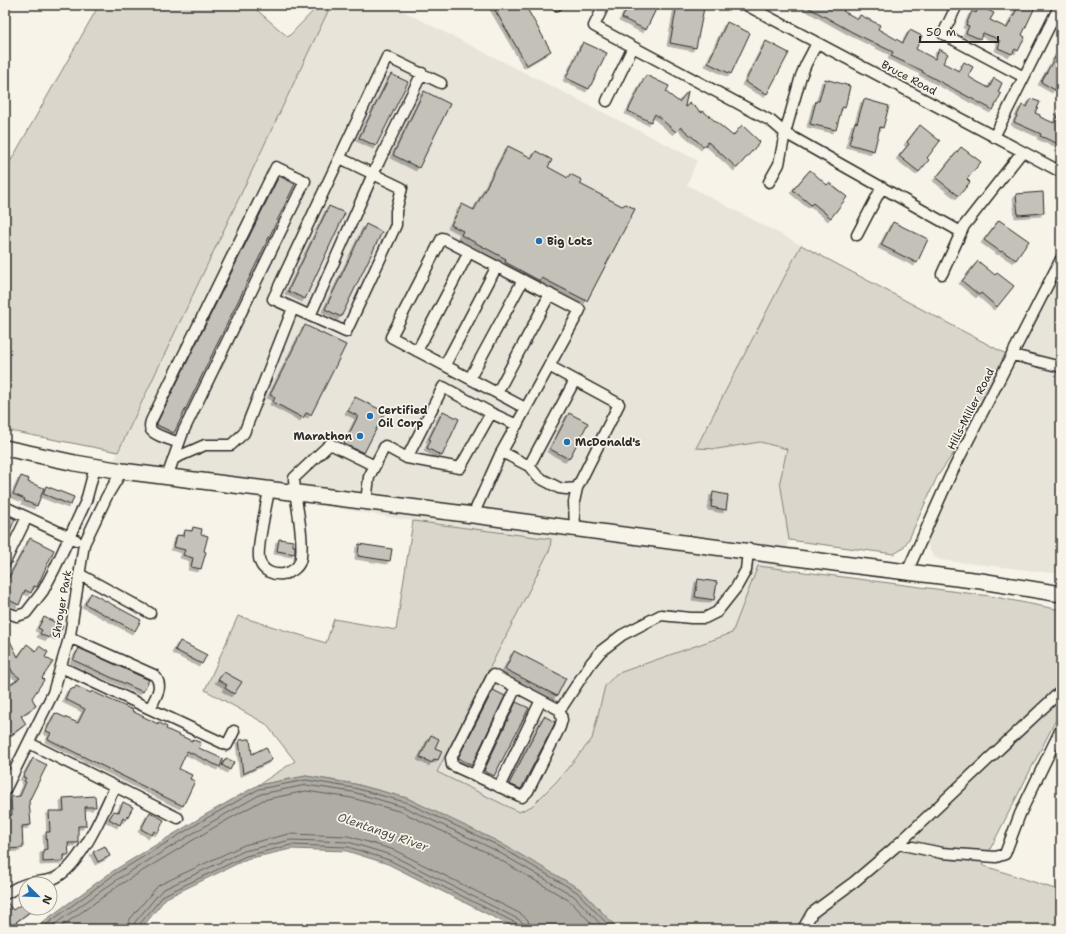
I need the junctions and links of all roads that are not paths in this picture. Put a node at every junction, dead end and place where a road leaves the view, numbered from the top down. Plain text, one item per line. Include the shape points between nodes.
1 (604, 5) edge
2 (746, 5) edge
3 (957, 5) edge
4 (1060, 5) edge
5 (817, 43) junction
6 (633, 47) junction
7 (422, 73) junction
8 (1024, 77) junction
9 (441, 83) dead end
10 (607, 100) dead end
11 (785, 133) junction
12 (994, 137) junction
13 (1022, 152) junction
14 (340, 158) junction
15 (1061, 172) edge
16 (373, 174) junction
17 (769, 182) dead end
18 (882, 188) junction
19 (961, 232) junction
20 (857, 235) dead end
21 (469, 252) junction
22 (1061, 260) edge
23 (497, 266) junction
24 (942, 274) dead end
25 (523, 280) junction
26 (550, 294) junction
27 (293, 308) junction
28 (310, 316) junction
29 (417, 351) junction
30 (1013, 355) junction
31 (445, 365) junction
32 (549, 366) junction
33 (1061, 367) edge
34 (470, 378) junction
35 (575, 380) junction
36 (497, 393) junction
37 (525, 408) junction
38 (491, 412) junction
39 (517, 425) junction
40 (179, 443) junction
41 (5, 448) edge
42 (502, 452) junction
43 (407, 458) junction
44 (173, 459) junction
45 (375, 466) junction
46 (529, 466) junction
47 (95, 467) junction
48 (122, 472) junction
49 (167, 477) junction
50 (577, 488) junction
51 (269, 490) junction
52 (295, 493) junction
53 (366, 502) junction
54 (5, 507) edge
55 (473, 515) junction
56 (27, 517) junction
57 (574, 528) junction
58 (70, 537) junction
59 (84, 544) junction
60 (748, 551) junction
61 (5, 562) edge
62 (907, 572) junction
63 (79, 574) junction
64 (1061, 594) edge
65 (5, 612) edge
66 (150, 613) dead end
67 (69, 637) junction
68 (61, 667) junction
69 (516, 687) junction
70 (1061, 691) edge
71 (541, 700) junction
72 (150, 709) junction
73 (560, 710) junction
74 (1061, 728) edge
75 (234, 731) dead end
76 (29, 743) junction
77 (474, 776) junction
78 (115, 787) junction
79 (499, 787) junction
80 (5, 790) edge
81 (178, 818) dead end
82 (898, 844) junction
83 (58, 876) edge
84 (18, 887) edge
85 (5, 894) edge
86 (803, 929) edge

1 - 6 street via 594,26
2 - 5 street, Bruce Road
3 - 8 street via 943,34
4 - 8 street
5 - 11 street via 800,76
5 - 12 street, Bruce Road
6 - 10 street
6 - 11 street via 771,121
7 - 9 street
7 - 14 street via 387,57
7 - 16 street
8 - 12 street
11 - 17 street via 779,164
11 - 18 street
12 - 13 street, Bruce Road
13 - 15 street, Bruce Road
13 - 19 street
14 - 16 street
14 - 27 street via 273,299
16 - 28 street
16 - 28 street via 402,188 396,211 396,225 346,332
18 - 19 street
18 - 20 street
19 - 24 street
21 - 23 street
21 - 29 street
21 - 29 street via 442,238 391,337
22 - 30 street, Hills-Miller Road
23 - 25 street
23 - 31 street
25 - 26 street
25 - 34 street
26 - 32 street via 580,310
26 - 36 street
27 - 28 street
27 - 44 street via 244,433 231,445 205,445
29 - 31 street
30 - 33 street
30 - 62 street, Hills-Miller Road via 950,476
31 - 34 street
32 - 35 street
32 - 37 street
34 - 36 street
35 - 46 street
35 - 50 street via 619,404
36 - 37 street
37 - 39 street
38 - 39 street
38 - 43 street via 460,468
38 - 43 street via 443,387
39 - 42 street
40 - 40 street via 156,434 151,430 151,421 276,167 305,181
40 - 44 street
41 - 47 highway
42 - 46 street
42 - 55 street
43 - 45 street via 385,446
44 - 49 street
45 - 52 street via 330,444 294,478
45 - 53 street via 369,478
46 - 50 street via 538,477 559,488
47 - 48 highway
47 - 58 street via 86,501
48 - 49 highway
48 - 59 street, Shroyer Park via 106,496
49 - 51 highway
50 - 57 street
51 - 52 highway
51 - 52 street via 258,552 260,563 267,571 276,574 286,574 297,568 301,558
52 - 53 highway
53 - 55 highway
54 - 56 street
55 - 57 highway
56 - 58 street
56 - 61 street
57 - 60 highway
58 - 59 street
58 - 65 street via 42,591 26,613 17,616
59 - 63 street, Shroyer Park
60 - 62 highway
60 - 73 street via 746,570 717,612 705,618 661,615 622,635 601,651 591,663
62 - 64 highway
63 - 66 street
63 - 67 street, Shroyer Park
67 - 68 street, Shroyer Park
67 - 72 street via 154,675 160,685
68 - 72 street
68 - 76 street, Shroyer Park via 53,694
69 - 71 street
69 - 77 street
69 - 77 street via 493,675 451,758 452,765
70 - 82 street
71 - 73 street
71 - 79 street
72 - 75 street via 227,745
73 - 79 street via 560,727 525,796 517,796
74 - 82 street via 1020,814 1005,854 996,857 942,853
76 - 78 street
76 - 80 street, Shroyer Park
77 - 79 street
78 - 81 street
78 - 83 street via 89,840 68,868
82 - 86 street via 854,882 812,913
84 - 85 street

